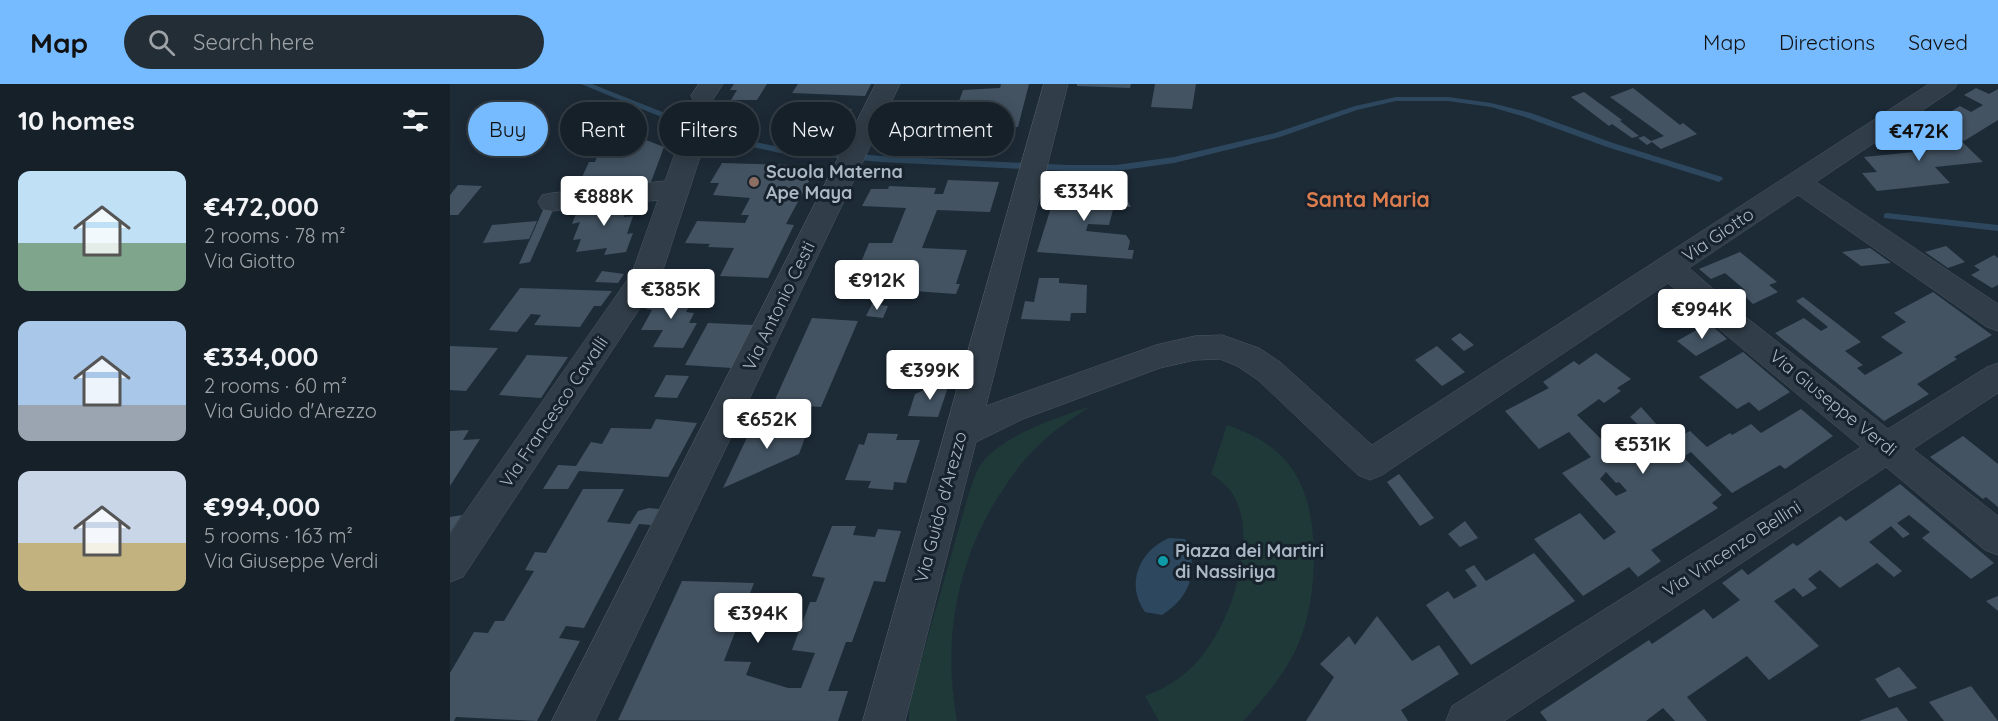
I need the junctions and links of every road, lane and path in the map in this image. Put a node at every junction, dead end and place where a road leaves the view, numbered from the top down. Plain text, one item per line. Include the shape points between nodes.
1 (888, 84) edge
2 (1056, 84) edge
3 (1946, 84) edge
4 (688, 156) edge
5 (1798, 182) junction
6 (677, 189) junction
7 (552, 202) dead end
8 (1670, 268) junction
9 (1998, 319) edge
10 (1998, 376) edge
11 (961, 434) junction
12 (1889, 447) junction
13 (1998, 538) edge
14 (450, 565) edge
15 (573, 721) edge
16 (884, 721) edge
17 (1467, 721) edge

1 - 15 street, Via Antonio Cesti
2 - 11 street, Via Guido d'Arezzo
3 - 5 street, Via Giotto
4 - 6 street, Via Francesco Cavalli
5 - 8 street, Via Giotto
5 - 9 street
6 - 7 street
6 - 14 street, Via Francesco Cavalli via 646,276
8 - 11 street, Via Giotto via 1370,465 1269,371 1248,357 1221,347 1156,357 1011,409
8 - 12 street, Via Giuseppe Verdi via 1736,326
10 - 12 street, Via Vincenzo Bellini
11 - 16 street, Via Guido d'Arezzo
12 - 13 street, Via Giuseppe Verdi
12 - 17 street, Via Vincenzo Bellini

